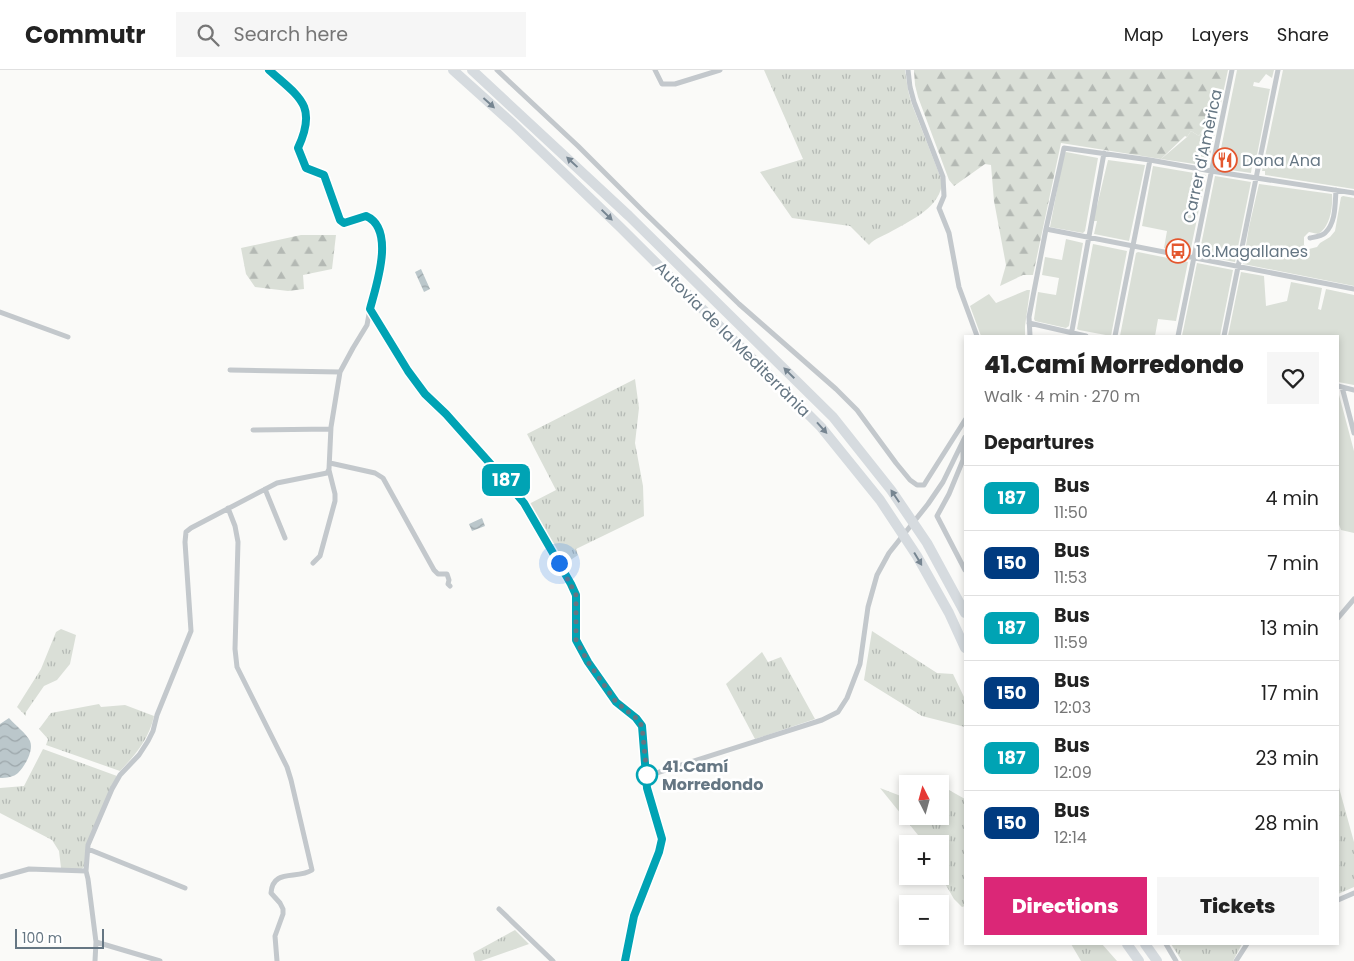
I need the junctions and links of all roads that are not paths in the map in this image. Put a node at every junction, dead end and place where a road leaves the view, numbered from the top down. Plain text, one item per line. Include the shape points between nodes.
1 (269, 70) edge
2 (453, 70) edge
3 (472, 70) edge
4 (497, 70) edge
5 (655, 70) edge
6 (720, 70) edge
7 (908, 70) edge
8 (1232, 70) edge
9 (1278, 70) edge
10 (1104, 153) junction
11 (1150, 160) junction
12 (1211, 171) junction
13 (1256, 178) junction
14 (1336, 190) junction
15 (1354, 193) edge
16 (1046, 228) junction
17 (1089, 238) junction
18 (1310, 238) dead end
19 (1132, 246) junction
20 (1194, 258) junction
21 (1238, 265) junction
22 (1354, 289) edge
23 (370, 309) junction
24 (0, 312) edge
25 (1029, 324) junction
26 (977, 335) edge
27 (1030, 335) edge
28 (1072, 335) edge
29 (1115, 335) edge
30 (1178, 335) edge
31 (1224, 335) edge
32 (68, 337) dead end
33 (230, 370) dead end
34 (340, 372) junction
35 (1340, 387) edge
36 (1354, 390) edge
37 (964, 421) edge
38 (331, 429) junction
39 (253, 430) dead end
40 (1354, 433) edge
41 (964, 439) edge
42 (330, 466) junction
43 (265, 489) junction
44 (228, 508) junction
45 (285, 538) dead end
46 (313, 563) dead end
47 (964, 568) edge
48 (450, 586) dead end
49 (1354, 599) edge
50 (964, 611) edge
51 (1339, 617) edge
52 (964, 646) edge
53 (647, 776) junction
54 (88, 849) junction
55 (86, 871) junction
56 (0, 878) edge
57 (184, 888) dead end
58 (1354, 892) edge
59 (1339, 900) edge
60 (499, 909) dead end
61 (96, 942) junction
62 (1128, 945) edge
63 (1146, 945) edge
64 (1167, 945) edge
65 (1246, 945) edge
66 (95, 961) edge
67 (160, 961) edge
68 (277, 961) edge
69 (553, 961) edge
70 (625, 961) edge
71 (1139, 961) edge
72 (1157, 961) edge
73 (1176, 961) edge
74 (1236, 961) edge

1 - 23 street via 304,104 307,121 298,148 306,168 324,175 340,220 344,223 366,216 380,230 382,253
2 -> 52 highway, Autovia de la Mediterrània via 606,213 821,427 880,500 917,556
50 -> 3 highway, Autovia de la Mediterrània via 927,543 891,490 833,417 629,216
4 - 37 street via 739,304 836,389 857,410 896,464 917,485 924,485
5 - 6 street via 662,84 675,84
7 - 26 street via 914,102 943,176 944,196 939,208 948,233 959,287
8 - 12 street, Carrer d'Amèrica
9 - 13 street
10 - 11 street
10 - 16 street via 1064,148
10 - 17 street
11 - 12 street
11 - 19 street
12 - 13 street
12 - 20 street, Carrer d'Amèrica
13 - 14 street
13 - 21 street
14 - 15 street
14 - 18 street via 1334,218 1330,226 1324,234
16 - 17 street
16 - 25 street
17 - 19 street
17 - 28 street
19 - 20 street
19 - 29 street
20 - 21 street
20 - 30 street, Carrer d'Amèrica
21 - 22 street
21 - 31 street
23 - 34 street via 367,325
23 - 53 street via 425,394 503,478 524,503 542,533 576,595 576,640 616,702 642,726
24 - 32 street
25 - 27 street
25 - 28 street
33 - 34 street
34 - 38 street
35 - 36 street
35 - 40 street
38 - 39 street
38 - 42 street
41 - 47 street via 963,460 937,516
41 - 53 street via 943,482 889,553 877,575 868,607 860,664 848,698 838,712 822,720
42 - 43 street via 322,475 283,481
42 - 46 street via 335,501 320,556
42 - 48 street via 375,473 383,478 434,570 438,574 447,574
43 - 44 street
43 - 45 street
44 - 54 street via 186,532 191,631 156,715 153,732 112,789
44 - 68 street via 238,542 237,667 286,767 312,870 281,877 271,885 271,893 283,909 275,936
49 - 51 street
53 - 70 street via 647,788 662,839 634,916
54 - 55 street
54 - 57 street
55 - 56 street via 29,869
55 - 61 street
58 - 59 street
60 - 69 street
61 - 66 street
61 - 67 street
62 - 71 highway
63 - 72 highway
64 - 73 street
65 - 74 street

